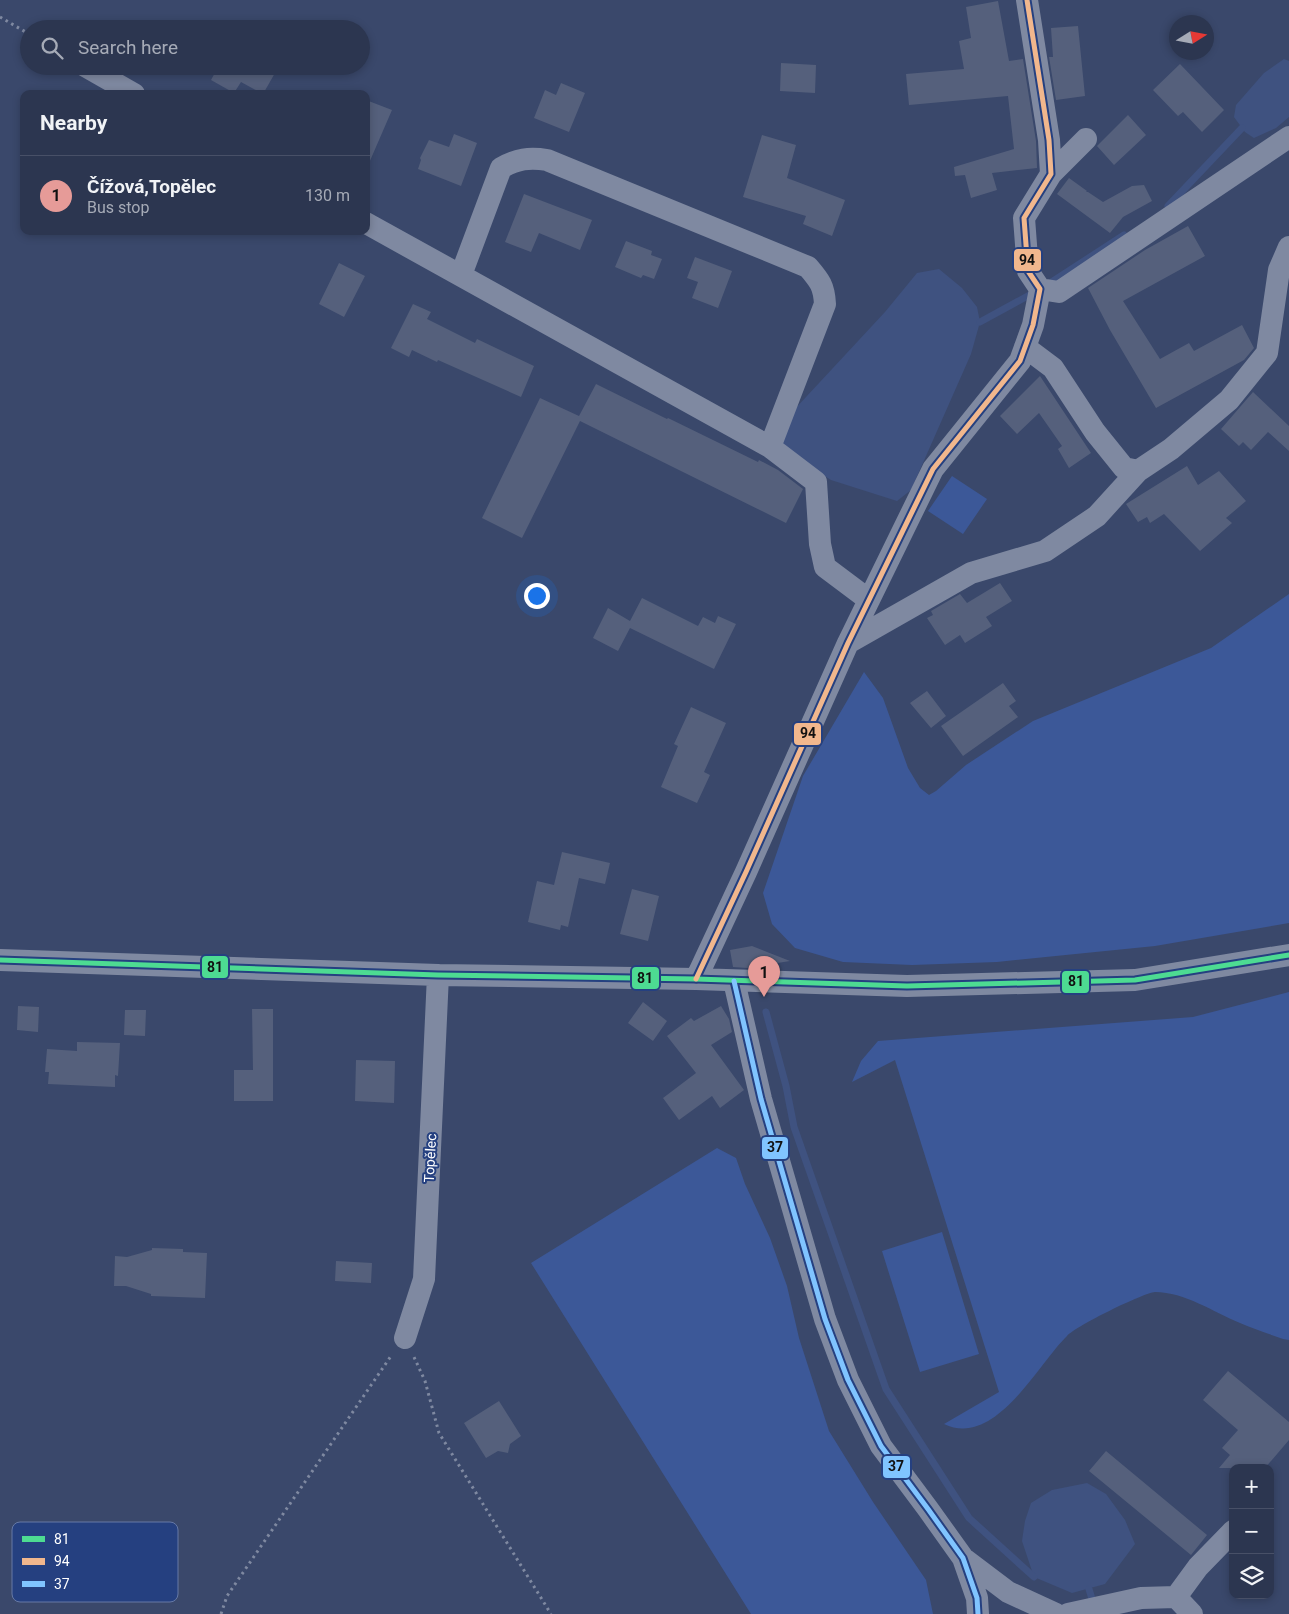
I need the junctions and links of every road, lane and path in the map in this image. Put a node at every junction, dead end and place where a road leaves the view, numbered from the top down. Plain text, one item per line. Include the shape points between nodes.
1 (1027, 0) edge
2 (0, 17) edge
3 (20, 29) edge
4 (101, 75) edge
5 (127, 90) edge
6 (1289, 137) edge
7 (1086, 139) dead end
8 (1051, 174) junction
9 (370, 225) edge
10 (1289, 248) edge
11 (461, 275) junction
12 (1040, 289) junction
13 (1025, 348) junction
14 (770, 447) junction
15 (1138, 471) junction
16 (869, 600) junction
17 (848, 643) junction
18 (1289, 955) edge
19 (0, 960) edge
20 (438, 975) junction
21 (696, 979) junction
22 (734, 981) junction
23 (406, 1338) junction
24 (1229, 1535) edge
25 (963, 1558) junction
26 (1176, 1597) junction
27 (221, 1614) edge
28 (551, 1614) edge
29 (978, 1614) edge
30 (1056, 1614) edge
31 (1068, 1614) edge
32 (1192, 1614) edge

1 - 8 street via 1049,140
2 - 3 path
4 - 5 street
6 - 12 street via 1059,292
7 - 8 street
8 - 12 street via 1024,218 1028,271
9 - 11 street
10 - 15 street via 1279,270 1267,353 1229,400 1171,449
11 - 14 street
11 - 14 street via 501,168 515,160 532,157 547,160 808,268 820,280 825,304
12 - 13 street
13 - 15 street via 1053,368 1095,432 1124,468
13 - 16 street via 1020,361 934,469
14 - 16 street via 816,482 820,544 825,567
15 - 17 street via 1096,516 1045,551 971,573
16 - 17 street
17 - 21 street
18 - 22 street via 1135,980 907,986
19 - 20 street
20 - 21 street
20 - 23 street, Topělec via 424,1279
21 - 22 street
22 - 25 street via 761,1099 825,1319 848,1380 881,1446
23 - 27 path via 382,1368 228,1596
23 - 28 path via 425,1381 439,1433
24 - 26 street via 1198,1567
25 - 29 street via 978,1598
25 - 30 street via 1008,1592
26 - 31 street via 1140,1598
26 - 32 street

